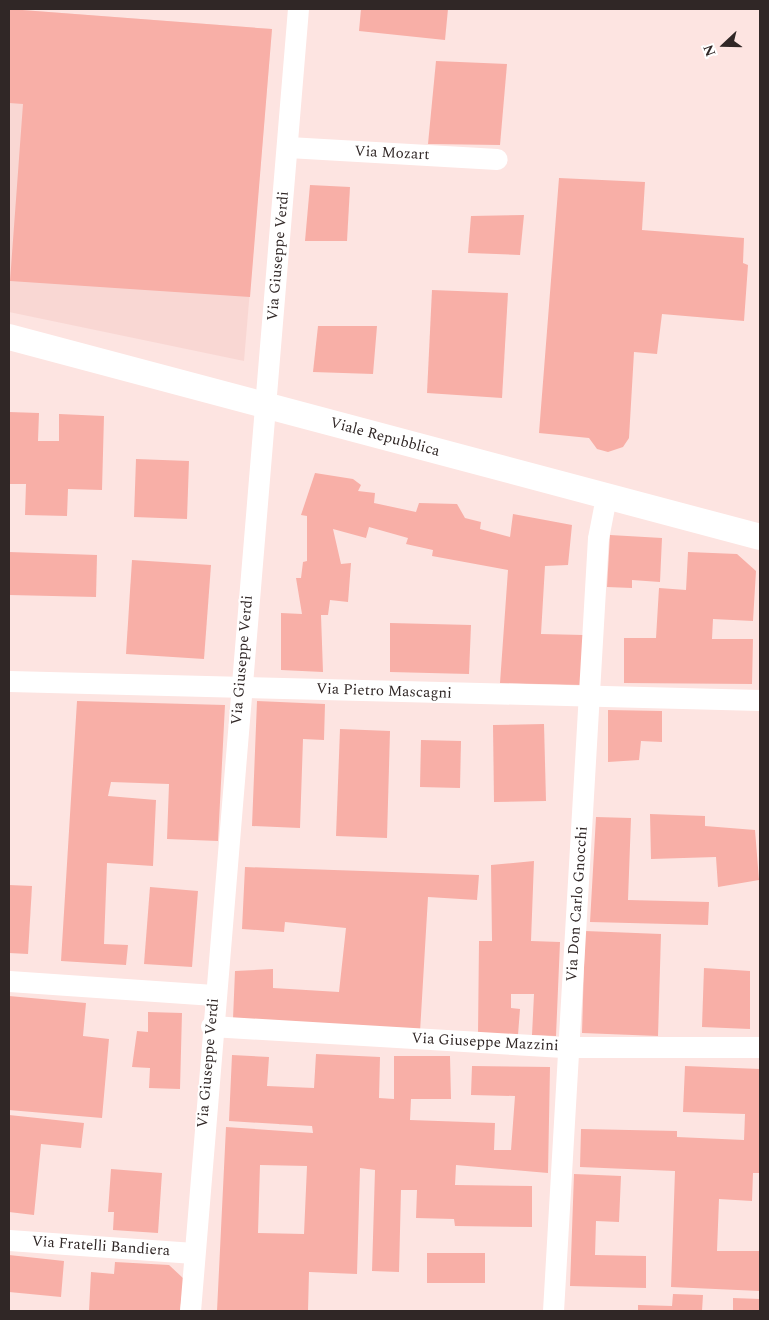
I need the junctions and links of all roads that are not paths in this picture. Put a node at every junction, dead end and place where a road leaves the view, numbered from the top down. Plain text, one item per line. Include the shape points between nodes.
1 (295, 9) edge
2 (288, 147) junction
3 (497, 159) dead end
4 (9, 337) edge
5 (265, 404) junction
6 (606, 497) junction
7 (760, 537) edge
8 (9, 681) edge
9 (240, 686) junction
10 (590, 697) junction
11 (760, 700) edge
12 (9, 981) edge
13 (214, 995) junction
14 (211, 1026) junction
15 (567, 1047) junction
16 (760, 1047) edge
17 (9, 1240) edge
18 (194, 1253) junction
19 (190, 1311) edge
20 (553, 1311) edge

1 - 2 street, Via Giuseppe Verdi
2 - 3 street, Via Mozart
2 - 5 street, Via Giuseppe Verdi
4 - 5 street, Viale Repubblica
5 - 6 street, Viale Repubblica
5 - 9 street, Via Giuseppe Verdi
6 - 7 street, Viale Repubblica
6 - 10 street, Via Don Carlo Gnocchi via 598,538
8 - 9 street, Via Pietro Mascagni
9 - 10 street, Via Pietro Mascagni
9 - 13 street, Via Giuseppe Verdi
10 - 11 street, Via Pietro Mascagni
10 - 15 street, Via Don Carlo Gnocchi
12 - 13 street
13 - 14 street, Via Giuseppe Verdi
14 - 15 street, Via Giuseppe Mazzini
14 - 18 street, Via Giuseppe Verdi
15 - 16 street, Via Giuseppe Mazzini
15 - 20 street, Via Don Carlo Gnocchi
17 - 18 street, Via Fratelli Bandiera
18 - 19 street, Via Giuseppe Verdi

